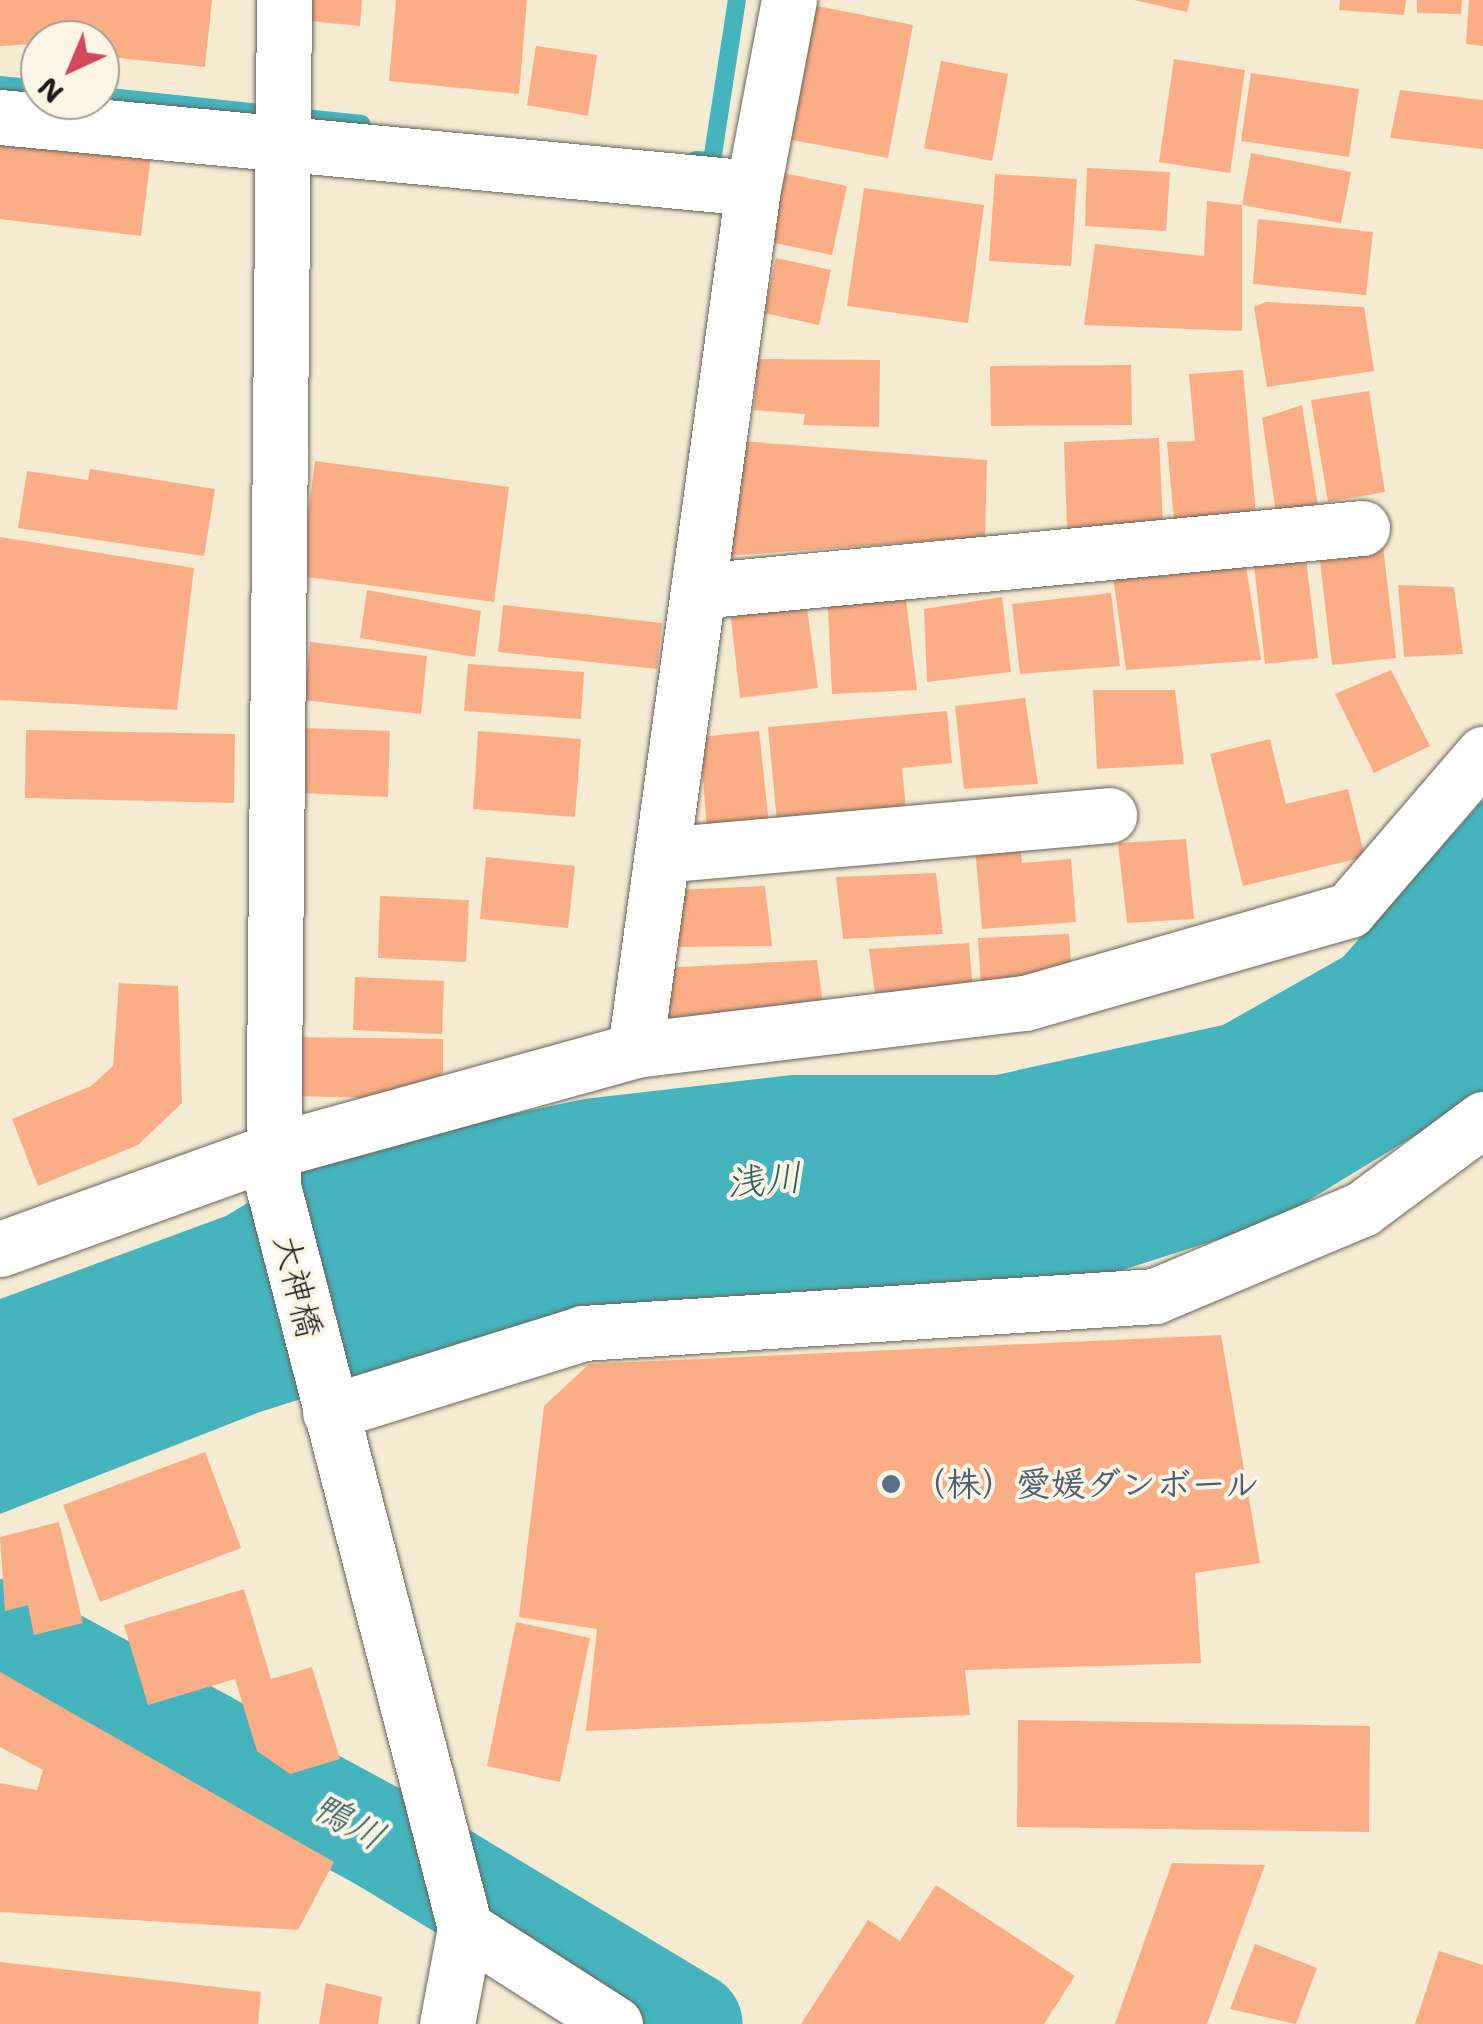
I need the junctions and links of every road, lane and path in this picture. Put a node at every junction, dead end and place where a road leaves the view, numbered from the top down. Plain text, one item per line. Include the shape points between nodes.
1 (284, 0) edge
2 (789, 0) edge
3 (0, 117) edge
4 (282, 148) junction
5 (753, 188) junction
6 (1362, 528) dead end
7 (698, 591) junction
8 (1483, 754) edge
9 (1109, 815) dead end
10 (662, 855) junction
11 (635, 1050) junction
12 (1483, 1119) edge
13 (272, 1169) junction
14 (0, 1249) edge
15 (326, 1398) junction
16 (465, 1928) junction
17 (446, 2024) edge
18 (615, 2024) edge

1 - 4 street, 大神橋
2 - 5 street
3 - 4 street
4 - 5 street
4 - 13 street, 大神橋
5 - 7 street
6 - 7 street
7 - 10 street
8 - 11 street via 1349,910 1025,1003
9 - 10 street
10 - 11 street
11 - 13 street
12 - 15 street via 1362,1208 1154,1296 583,1333
13 - 14 street
13 - 15 street, 大神橋
15 - 16 street, 大神橋
16 - 17 street
16 - 18 street

